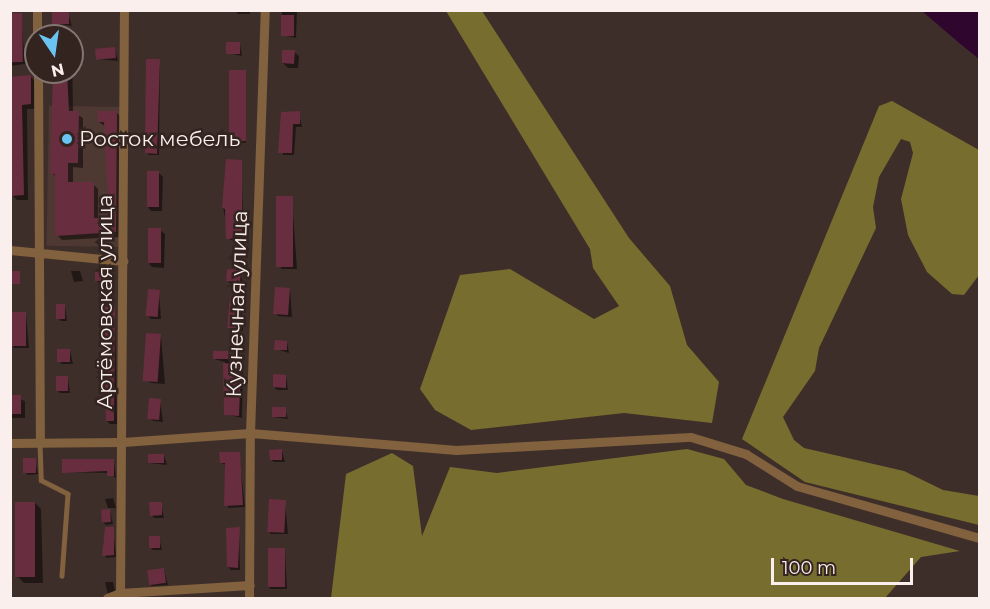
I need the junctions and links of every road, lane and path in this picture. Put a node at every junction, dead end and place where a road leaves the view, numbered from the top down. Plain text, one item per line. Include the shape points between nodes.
1 (124, 10) edge
2 (265, 10) edge
3 (38, 84) edge
4 (10, 250) edge
5 (40, 251) junction
6 (123, 261) junction
7 (250, 433) junction
8 (123, 442) junction
9 (10, 443) edge
10 (40, 443) junction
11 (980, 538) edge
12 (62, 576) dead end
13 (250, 585) junction
14 (120, 593) junction
15 (107, 598) edge
16 (249, 598) edge

1 - 6 street, Артёмовская улица
2 - 7 street, Кузнечная улица
3 - 5 street
4 - 5 street
5 - 6 street
5 - 10 street
6 - 8 street, Артёмовская улица
7 - 8 street
7 - 11 street via 456,450 691,437 746,454 797,486
7 - 13 street, Кузнечная улица
8 - 10 street
8 - 14 street, Артёмовская улица
9 - 10 street
10 - 12 lane via 41,480 68,494
13 - 14 street
13 - 16 street, Кузнечная улица
14 - 15 street

